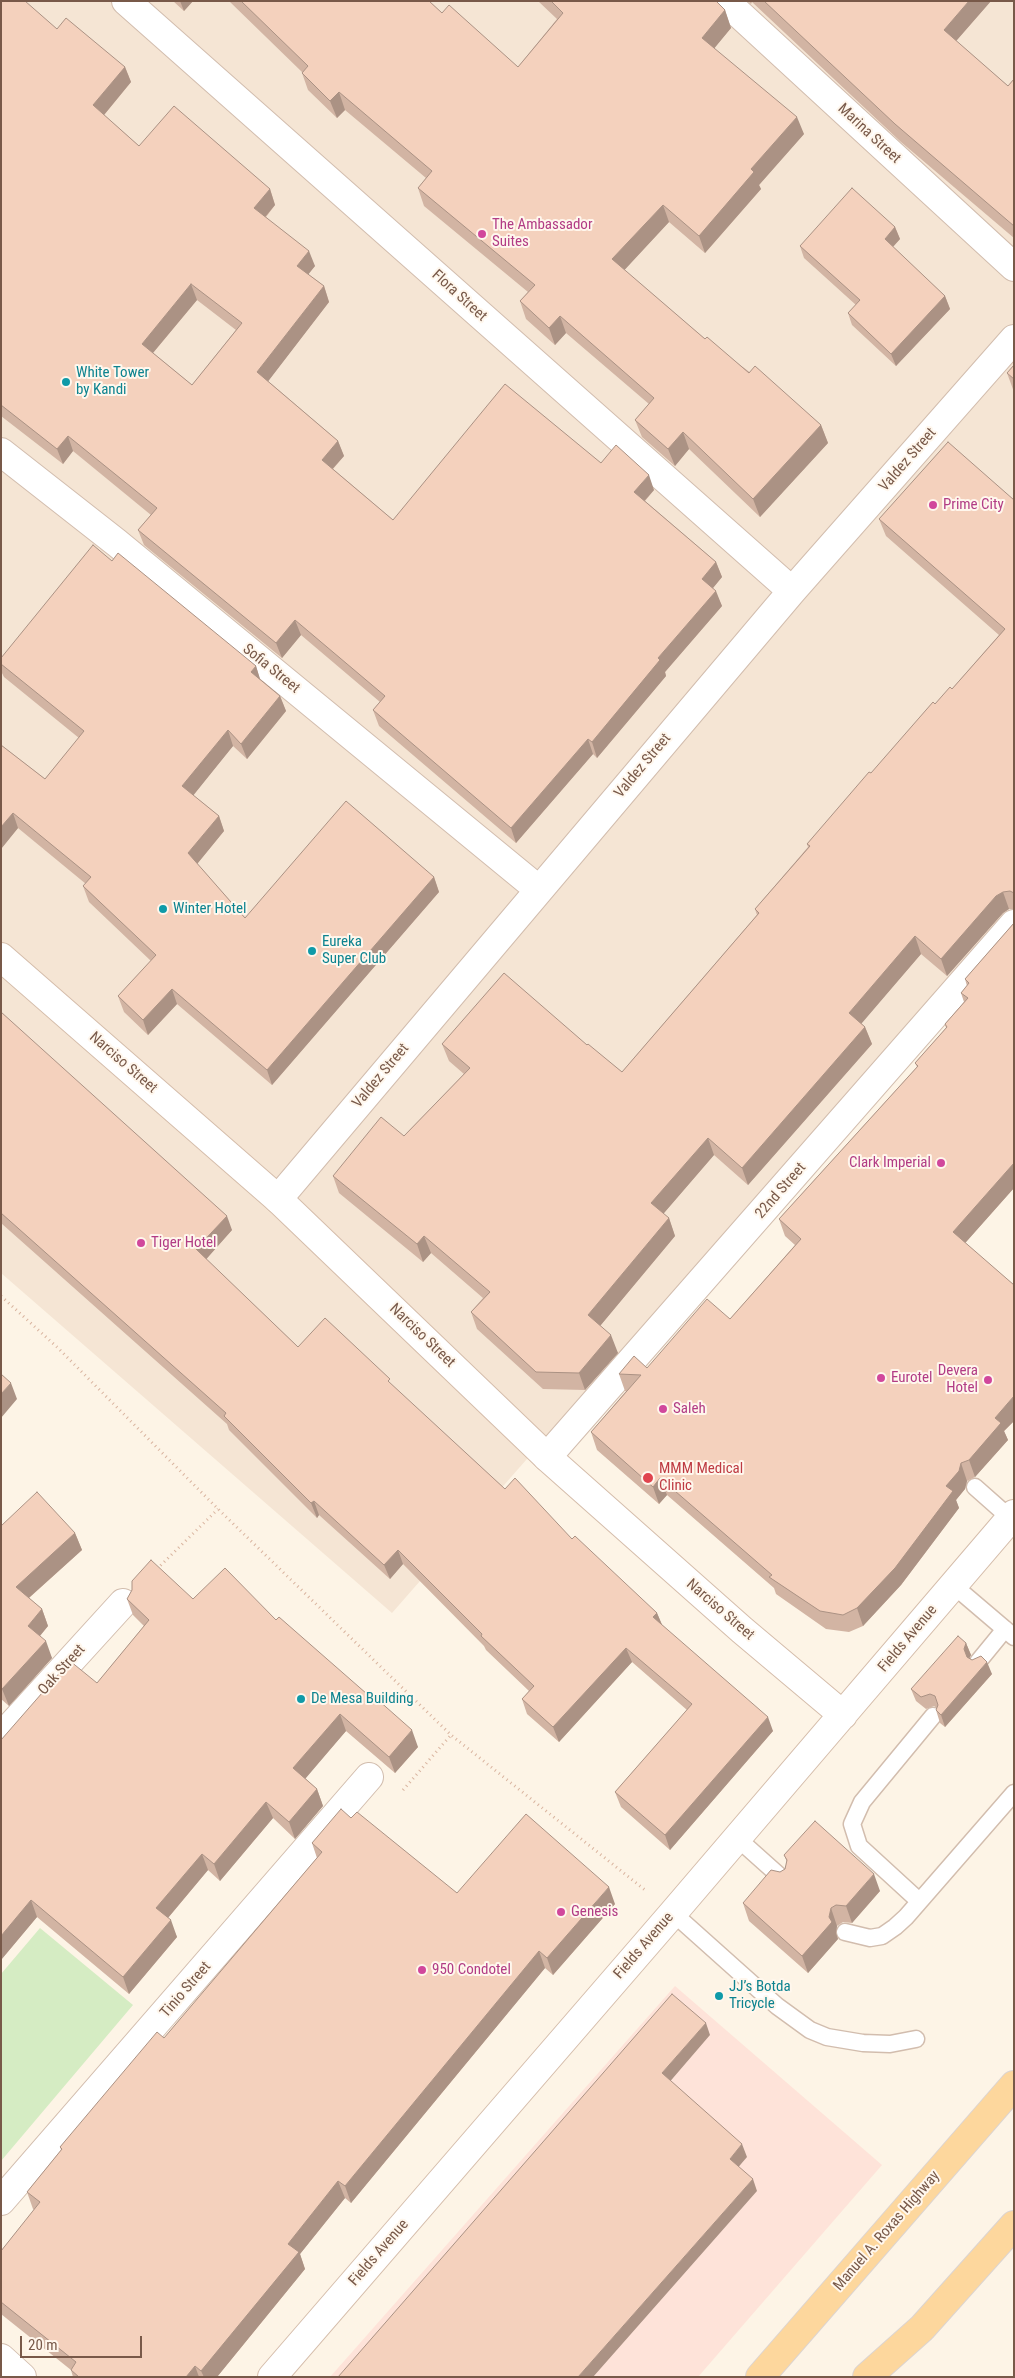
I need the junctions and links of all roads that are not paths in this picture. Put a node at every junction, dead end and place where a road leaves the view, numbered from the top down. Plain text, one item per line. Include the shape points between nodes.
1 (126, 1) edge
2 (725, 1) edge
3 (1014, 267) edge
4 (1014, 339) edge
5 (1, 452) edge
6 (792, 591) junction
7 (538, 889) junction
8 (1014, 924) edge
9 (1, 957) edge
10 (278, 1199) junction
11 (547, 1457) junction
12 (976, 1486) dead end
13 (1012, 1516) edge
14 (953, 1585) junction
15 (123, 1603) road end
16 (1010, 1633) edge
17 (978, 1662) edge
18 (843, 1714) junction
19 (933, 1716) edge
20 (1, 1737) edge
21 (369, 1777) road end
22 (1014, 1793) edge
23 (737, 1838) junction
24 (784, 1880) edge
25 (920, 1902) junction
26 (673, 1913) junction
27 (844, 1932) edge
28 (916, 2039) dead end
29 (1014, 2084) edge
30 (1, 2202) edge
31 (1014, 2226) edge
32 (1014, 2246) edge
33 (985, 2256) junction
34 (1, 2358) edge
35 (22, 2377) edge
36 (272, 2377) edge
37 (760, 2377) edge
38 (867, 2377) edge

1 - 6 street, Flora Street
2 - 3 street, Marina Street
4 - 6 street, Valdez Street
5 - 7 street, Sofia Street via 133,556
6 - 7 street, Valdez Street
7 - 10 street, Valdez Street
8 - 11 street, 22nd Street
9 - 10 street, Narciso Street
10 - 11 street, Narciso Street
11 - 18 street, Narciso Street via 742,1630
12 - 13 lane
13 - 14 street, Fields Avenue
14 - 16 lane
14 - 18 street, Fields Avenue
15 - 20 street, Oak Street
16 - 17 lane
18 - 23 street, Fields Avenue
19 - 25 lane via 862,1802 852,1824 859,1846
21 - 30 street, Tinio Street
22 - 25 lane
23 - 24 lane
23 - 26 street, Fields Avenue
25 - 27 lane via 882,1936 870,1938
26 - 28 lane via 777,2006 810,2030 827,2037 864,2043 890,2044
26 - 36 street, Fields Avenue
29 - 37 main road, Manuel A. Roxas Highway
31 - 33 main road
32 - 33 street
33 - 38 main road via 922,2328
34 - 35 street

